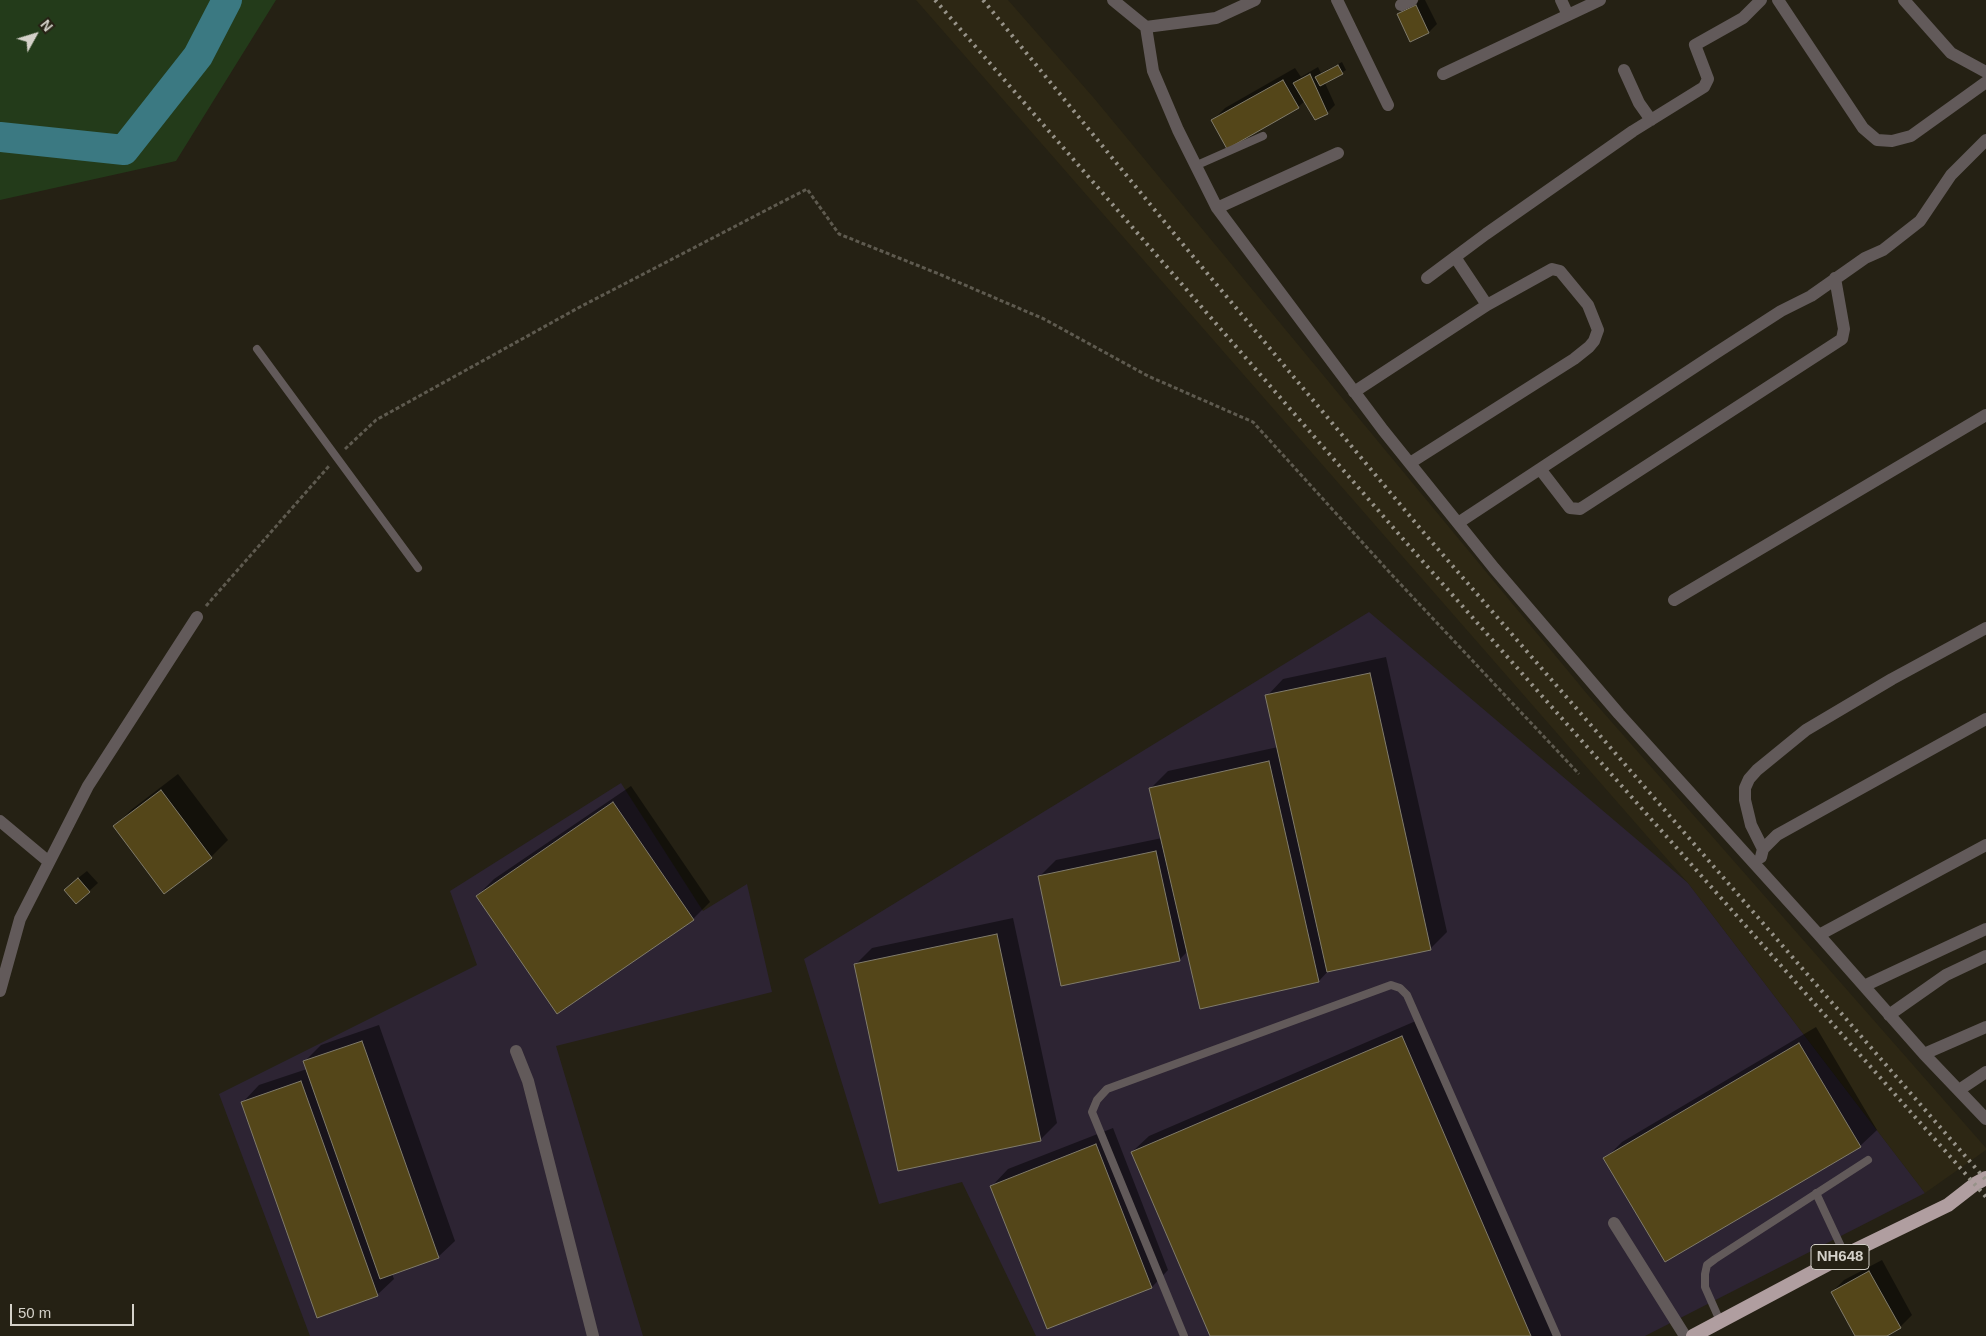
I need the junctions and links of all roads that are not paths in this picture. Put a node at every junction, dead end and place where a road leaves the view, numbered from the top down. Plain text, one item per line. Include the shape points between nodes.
1 (1114, 0) edge
2 (1255, 0) edge
3 (1337, 0) edge
4 (1561, 0) edge
5 (1600, 0) edge
6 (1761, 0) edge
7 (1778, 0) edge
8 (1904, 0) edge
9 (1568, 15) junction
10 (1146, 27) junction
11 (1624, 70) dead end
12 (1986, 72) edge
13 (1444, 74) dead end
14 (1986, 82) edge
15 (1388, 105) dead end
16 (1651, 120) junction
17 (1263, 136) dead end
18 (1986, 140) edge
19 (1338, 153) dead end
20 (1195, 166) junction
21 (1217, 208) junction
22 (1455, 257) junction
23 (1428, 278) dead end
24 (1835, 278) junction
25 (1487, 305) junction
26 (257, 349) dead end
27 (1354, 392) junction
28 (1986, 415) edge
29 (1410, 463) junction
30 (1540, 469) junction
31 (1458, 523) junction
32 (418, 568) dead end
33 (1674, 600) dead end
34 (197, 617) road end
35 (1986, 628) edge
36 (1986, 719) edge
37 (0, 821) edge
38 (1986, 845) edge
39 (1763, 849) junction
40 (49, 862) junction
41 (1757, 866) junction
42 (1986, 929) edge
43 (1819, 934) junction
44 (1986, 956) edge
45 (1864, 986) junction
46 (0, 992) edge
47 (1889, 1015) junction
48 (1986, 1027) edge
49 (516, 1051) dead end
50 (1924, 1054) junction
51 (1986, 1072) edge
52 (1959, 1090) junction
53 (1986, 1119) edge
54 (1868, 1160) dead end
55 (1986, 1178) edge
56 (1816, 1193) junction
57 (1614, 1223) dead end
58 (1844, 1255) junction
59 (1720, 1321) junction
60 (593, 1336) edge
61 (1184, 1336) edge
62 (1557, 1336) edge
63 (1685, 1336) edge
64 (1694, 1336) edge

1 - 10 street
2 - 10 street via 1216,18
3 - 15 street
4 - 9 street
5 - 9 street
6 - 16 street via 1743,18 1695,45 1708,83
7 - 14 street via 1863,128 1877,140 1892,141 1911,136
8 - 12 street via 1951,53
9 - 13 street
10 - 20 street via 1153,71
11 - 16 street
16 - 22 street
17 - 20 lane
18 - 24 street via 1951,175 1920,222 1883,250
19 - 21 street
20 - 21 street
21 - 27 street
22 - 23 street
22 - 25 street
24 - 30 street
24 - 30 street via 1844,328 1842,339 1604,494 1580,509 1570,508
25 - 27 street
25 - 29 street via 1552,269 1560,271 1588,305 1598,330 1594,341 1574,359
26 - 32 lane
27 - 29 street
28 - 33 street
29 - 31 street
30 - 31 street
31 - 41 street via 1619,714
34 - 40 street via 88,786
35 - 39 street via 1806,730 1757,770 1745,788 1745,800 1751,825
36 - 39 street via 1777,834
37 - 40 street
38 - 43 street
39 - 41 street
40 - 46 street via 20,919
41 - 43 street
42 - 45 street
43 - 45 street
44 - 47 street via 1946,975
45 - 47 street
47 - 50 street
48 - 50 street
49 - 60 street via 528,1081
50 - 52 street
51 - 52 street
52 - 53 street
54 - 56 lane
55 - 58 highway, NH648 via 1948,1205
56 - 58 lane
56 - 59 lane via 1708,1265 1705,1287
57 - 63 street
58 - 59 highway, NH648
59 - 64 highway, NH648
61 - 62 lane via 1092,1112 1097,1100 1107,1089 1391,985 1406,995

